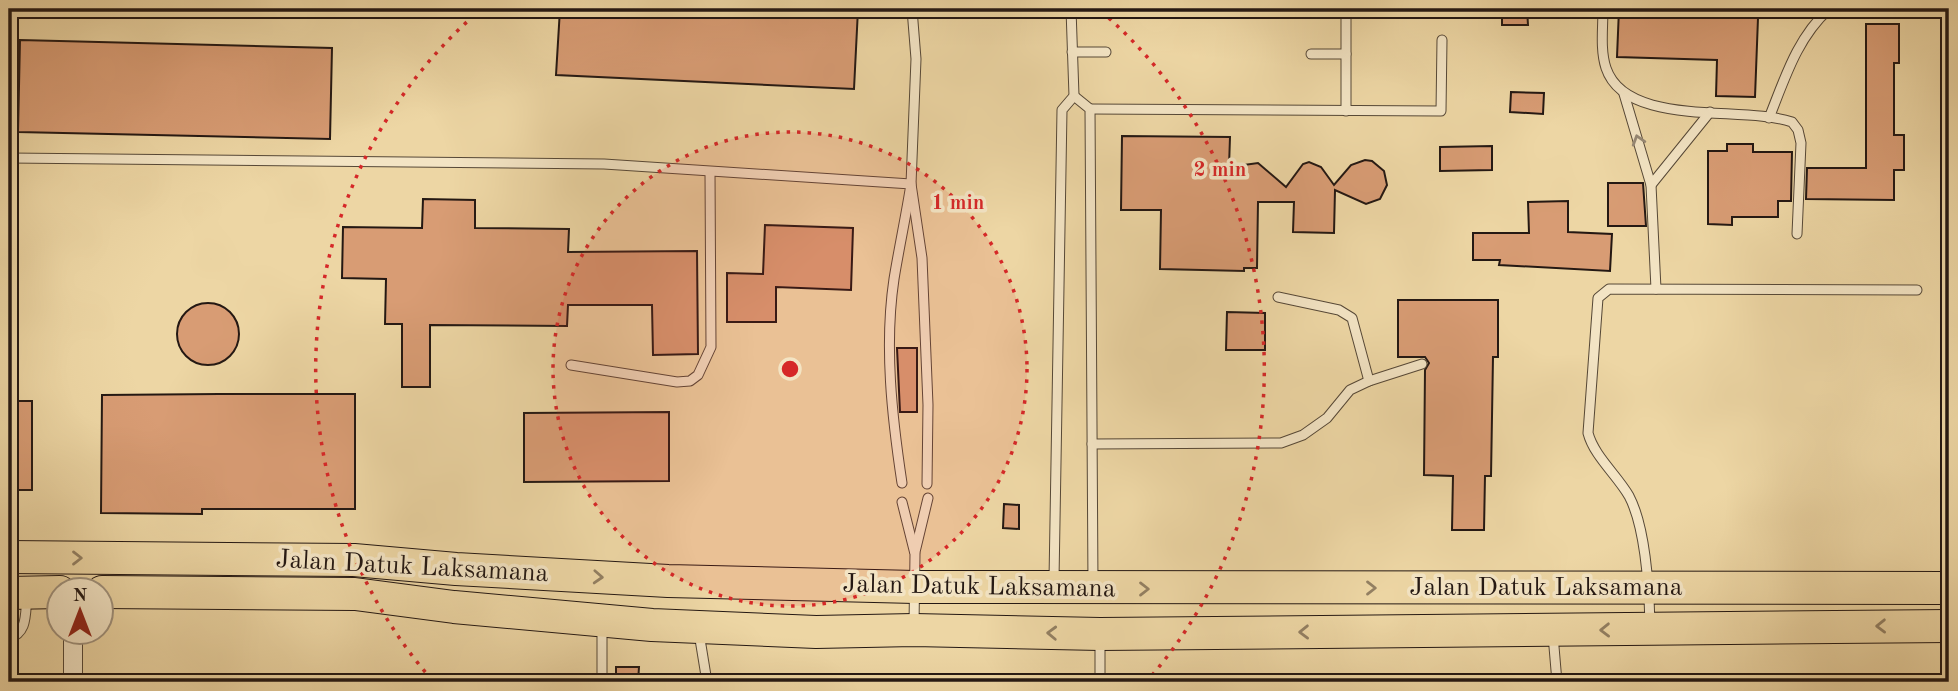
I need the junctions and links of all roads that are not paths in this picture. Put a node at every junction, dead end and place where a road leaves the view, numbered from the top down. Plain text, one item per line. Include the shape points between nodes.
1 (325, 9) edge
2 (912, 9) edge
3 (1071, 9) edge
4 (1346, 9) edge
5 (1603, 9) edge
6 (1829, 9) edge
7 (9, 10) edge
8 (124, 10) edge
9 (1442, 40) dead end
10 (1072, 52) junction
11 (1106, 52) dead end
12 (1311, 54) dead end
13 (1346, 54) junction
14 (1624, 94) junction
15 (1074, 96) junction
16 (1090, 109) junction
17 (1346, 111) junction
18 (1710, 112) junction
19 (1769, 118) junction
20 (9, 159) edge
21 (709, 172) junction
22 (911, 184) junction
23 (1651, 185) junction
24 (1797, 234) dead end
25 (1656, 289) junction
26 (1917, 290) dead end
27 (1278, 297) dead end
28 (571, 365) dead end
29 (1422, 365) dead end
30 (1369, 380) junction
31 (1092, 444) junction
32 (902, 483) dead end
33 (927, 484) dead end
34 (928, 498) dead end
35 (902, 502) dead end
36 (915, 554) junction
37 (9, 557) edge
38 (354, 560) junction
39 (915, 587) junction
40 (1649, 588) junction
41 (1949, 588) edge
42 (1054, 589) junction
43 (1093, 589) junction
44 (116, 592) edge
45 (18, 593) edge
46 (46, 593) edge
47 (355, 594) junction
48 (602, 620) junction
49 (1949, 626) edge
50 (698, 627) junction
51 (1650, 629) junction
52 (914, 630) junction
53 (1553, 630) junction
54 (1100, 634) junction
55 (9, 638) edge
56 (73, 646) edge
57 (72, 682) edge
58 (603, 682) edge
59 (707, 682) edge
60 (1100, 682) edge
61 (1557, 682) edge

1 - 8 lane
2 - 22 lane via 916,59
3 - 10 lane
4 - 13 lane
5 - 14 lane via 1604,64
6 - 19 lane via 1799,44
7 - 8 lane
9 - 17 lane via 1441,111
10 - 11 lane
10 - 15 lane
12 - 13 lane
13 - 17 lane
14 - 18 lane via 1648,105
23 -> 14 lane
15 - 16 lane
15 - 42 lane via 1062,110
16 - 17 lane
16 - 31 lane
18 - 19 lane
18 - 23 lane
19 - 24 lane via 1792,122 1798,130
20 - 21 lane via 604,164
21 - 22 lane
21 - 28 lane via 712,347 698,375 677,383
22 - 32 lane via 894,281 891,335 892,419
22 - 33 lane via 922,258
23 - 25 lane
25 - 26 lane
25 - 40 lane via 1609,289 1598,298 1588,433 1630,498
27 - 30 lane via 1339,310 1352,318
29 - 30 lane
30 - 31 lane via 1350,390 1327,418 1281,443
31 - 43 lane
34 - 36 lane
35 - 36 lane
36 - 39 lane
37 -> 38 highway, Jalan Datuk Laksamana
38 -> 39 highway, Jalan Datuk Laksamana via 668,581
38 - 47 highway
39 - 42 highway, Jalan Datuk Laksamana
39 - 52 lane
40 - 41 highway, Jalan Datuk Laksamana
43 -> 40 highway, Jalan Datuk Laksamana
40 - 51 lane
42 - 43 highway, Jalan Datuk Laksamana
44 - 47 highway, Jalan Datuk Laksamana
45 - 46 highway
45 - 55 lane via 24,628
47 - 48 highway, Jalan Datuk Laksamana
48 - 50 highway, Jalan Datuk Laksamana
48 - 58 lane
49 -> 51 highway, Jalan Datuk Laksamana
50 - 52 highway, Jalan Datuk Laksamana
50 - 59 lane
51 -> 53 highway, Jalan Datuk Laksamana
54 -> 52 highway, Jalan Datuk Laksamana
53 -> 54 highway, Jalan Datuk Laksamana
53 - 61 lane
54 - 60 lane
56 - 57 street

